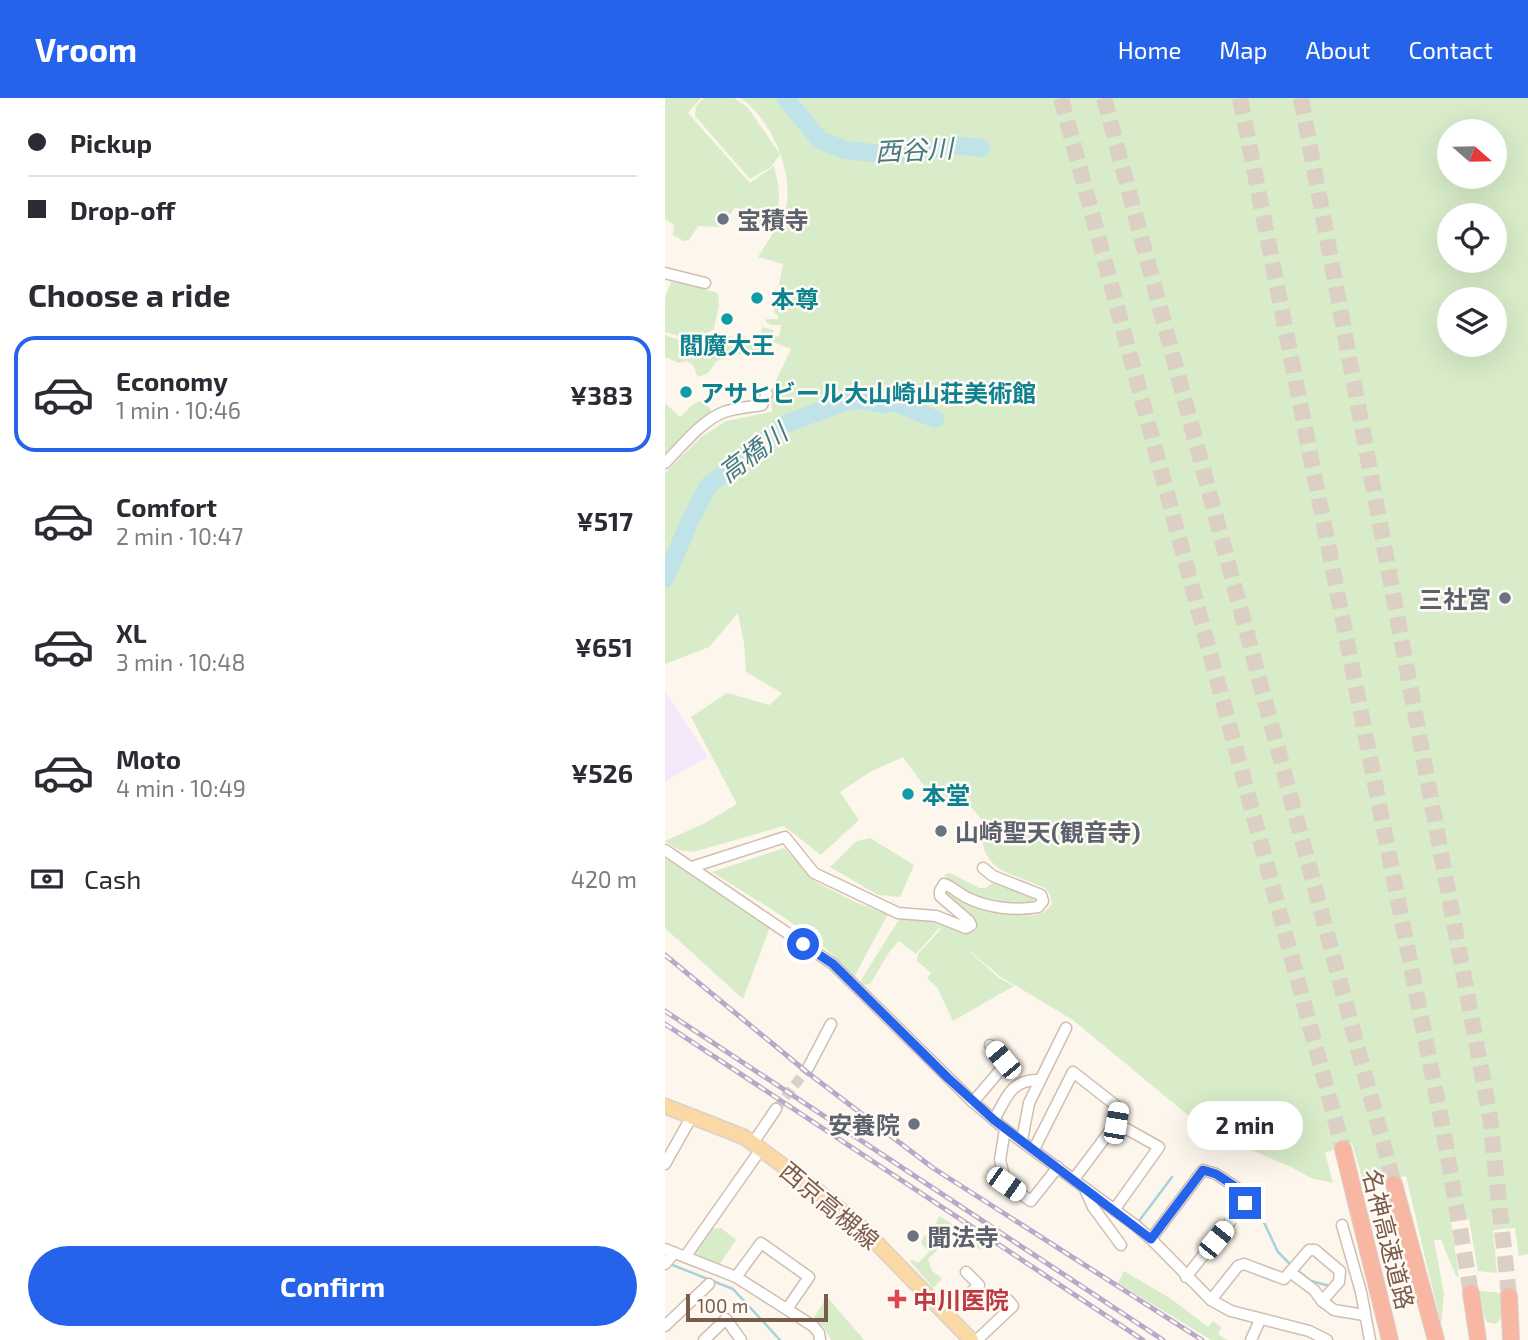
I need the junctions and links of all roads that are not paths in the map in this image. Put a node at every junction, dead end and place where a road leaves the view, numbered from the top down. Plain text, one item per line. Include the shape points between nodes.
1 (665, 273) edge
2 (705, 284) dead end
3 (767, 394) dead end
4 (665, 463) edge
5 (665, 850) edge
6 (692, 867) junction
7 (983, 869) dead end
8 (831, 1024) dead end
9 (1066, 1028) dead end
10 (990, 1045) dead end
11 (807, 1068) tunnel mouth
12 (1038, 1080) junction
13 (973, 1102) junction
14 (665, 1106) edge
15 (776, 1109) tunnel mouth
16 (692, 1116) junction
17 (994, 1120) junction
18 (1116, 1123) junction
19 (1005, 1129) junction
20 (1023, 1140) junction
21 (757, 1146) junction
22 (1034, 1149) junction
23 (1343, 1149) tunnel mouth
24 (665, 1164) edge
25 (1058, 1167) junction
26 (1073, 1179) junction
27 (1394, 1184) tunnel mouth
28 (1084, 1187) junction
29 (1114, 1210) junction
30 (1342, 1225) dead end
31 (1151, 1239) junction
32 (1121, 1245) dead end
33 (672, 1257) edge
34 (966, 1272) dead end
35 (1290, 1272) junction
36 (736, 1277) junction
37 (1186, 1277) junction
38 (709, 1284) dead end
39 (1471, 1293) tunnel mouth
40 (1509, 1296) tunnel mouth
41 (1008, 1300) dead end
42 (1211, 1300) junction
43 (1322, 1301) junction
44 (665, 1309) edge
45 (787, 1309) junction
46 (947, 1314) junction
47 (1364, 1315) junction
48 (675, 1317) junction
49 (1260, 1320) junction
50 (665, 1326) edge
51 (1308, 1336) edge
52 (968, 1339) edge
53 (704, 1340) edge
54 (741, 1340) edge
55 (820, 1340) edge
56 (1251, 1340) edge
57 (1327, 1340) edge
58 (1370, 1340) edge
59 (1391, 1340) edge
60 (1436, 1340) edge
61 (1478, 1340) edge
62 (1511, 1340) edge

1 - 2 street
3 - 4 street via 762,405 723,412 696,431
5 - 6 street
6 - 7 street via 785,837 814,873 898,913 936,916 966,928 971,925 940,897 944,884 993,907 1028,909 1043,901 1041,895
6 - 13 street via 833,964
8 - 11 street
9 - 12 street
10 - 13 street via 1003,1060 1002,1068
12 - 17 street via 1017,1084
12 - 20 street
13 - 17 street
14 - 16 main road, 西京高槻線
15 - 21 street
16 - 21 main road, 西京高槻線
16 - 24 street
17 - 19 street
18 - 22 street via 1119,1108 1073,1072
18 - 26 street
18 - 29 street via 1159,1147
19 - 20 street
19 - 25 street via 1000,1160 1006,1184 1031,1201
20 - 22 street
21 - 33 street
21 - 46 main road, 西京高槻線 via 854,1221
22 - 25 street
23 - 59 highway, 名神高速道路
25 - 26 street
26 - 28 street
27 - 60 highway, 名神高速道路
28 - 29 street
28 - 32 street
29 - 31 street
30 - 47 street
31 - 37 street
31 - 37 street via 1203,1170 1245,1193 1245,1203
33 - 36 street
34 - 46 street via 979,1285
35 - 42 street via 1284,1279 1244,1264 1238,1266
35 - 43 street
35 - 43 street via 1309,1250 1340,1271 1339,1282
36 - 45 street
36 - 45 street via 761,1243 809,1277
37 - 42 street
38 - 48 street
39 - 61 highway
40 - 62 highway
41 - 52 street via 1013,1306
42 - 49 street
43 - 47 street via 1334,1310
44 - 48 street
45 - 55 street via 813,1326
46 - 52 main road, 西京高槻線
47 - 58 street
48 - 50 street
49 - 51 street
49 - 56 street
51 - 57 street
53 - 54 street via 726,1319

